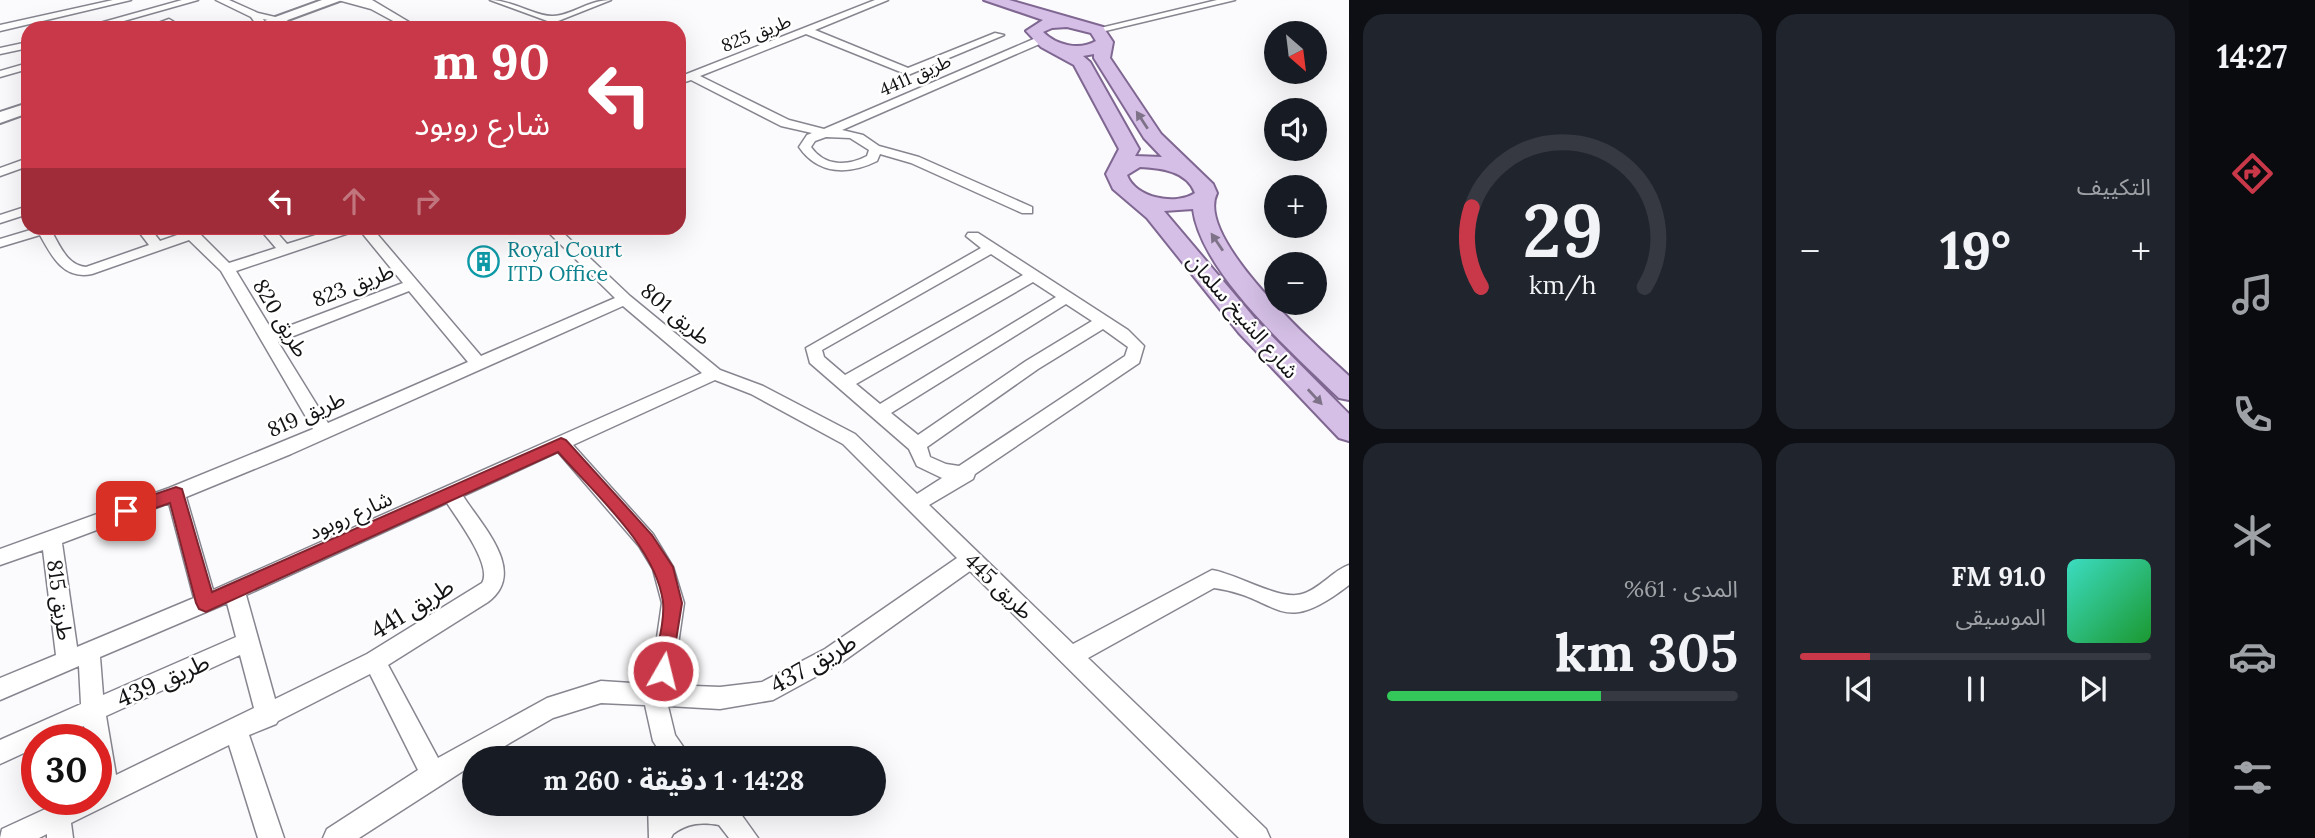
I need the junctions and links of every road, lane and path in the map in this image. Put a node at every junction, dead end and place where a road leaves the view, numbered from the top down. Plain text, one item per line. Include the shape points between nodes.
1 (82, 0) edge
2 (126, 0) edge
3 (193, 0) edge
4 (221, 0) edge
5 (335, 0) edge
6 (343, 0) edge
7 (495, 0) edge
8 (606, 0) edge
9 (883, 0) edge
10 (992, 0) edge
11 (1230, 0) edge
12 (975, 1) edge
13 (370, 3) edge
14 (151, 5) edge
15 (73, 11) junction
16 (282, 19) junction
17 (40, 21) edge
18 (81, 21) edge
19 (106, 21) edge
20 (168, 21) edge
21 (252, 21) edge
22 (274, 21) edge
23 (402, 21) edge
24 (21, 26) edge
25 (0, 28) edge
26 (1096, 30) junction
27 (810, 32) junction
28 (999, 35) dead end
29 (1045, 40) junction
30 (21, 46) edge
31 (0, 50) edge
32 (21, 68) edge
33 (908, 72) junction
34 (0, 74) edge
35 (686, 78) edge
36 (686, 78) edge
37 (938, 85) junction
38 (888, 106) junction
39 (21, 108) edge
40 (0, 115) edge
41 (825, 133) junction
42 (870, 144) junction
43 (21, 164) edge
44 (1119, 169) junction
45 (1186, 171) junction
46 (0, 172) edge
47 (1140, 199) junction
48 (1203, 199) junction
49 (1027, 210) dead end
50 (21, 212) edge
51 (0, 219) edge
52 (27, 235) edge
53 (50, 235) edge
54 (148, 235) edge
55 (182, 235) edge
56 (192, 235) edge
57 (272, 235) edge
58 (329, 235) edge
59 (371, 235) edge
60 (558, 235) edge
61 (973, 236) dead end
62 (0, 243) edge
63 (156, 246) junction
64 (991, 248) junction
65 (284, 250) junction
66 (227, 269) junction
67 (1032, 276) junction
68 (411, 285) junction
69 (1066, 298) junction
70 (625, 299) junction
71 (1102, 322) junction
72 (270, 339) junction
73 (477, 362) junction
74 (714, 374) junction
75 (844, 383) junction
76 (1349, 391) edge
77 (879, 413) junction
78 (1349, 431) edge
79 (324, 432) junction
80 (561, 444) junction
81 (917, 445) junction
82 (966, 474) junction
83 (176, 493) junction
84 (452, 494) junction
85 (917, 504) junction
86 (51, 538) junction
87 (0, 557) edge
88 (970, 560) junction
89 (1349, 574) edge
90 (234, 591) junction
91 (206, 603) junction
92 (249, 641) junction
93 (1072, 656) junction
94 (79, 658) junction
95 (375, 661) junction
96 (0, 689) edge
97 (654, 695) junction
98 (93, 711) junction
99 (268, 716) junction
100 (94, 724) edge
101 (236, 731) junction
102 (667, 746) edge
103 (0, 752) edge
104 (433, 774) junction
105 (112, 790) edge
106 (74, 815) edge
107 (728, 816) edge
108 (58, 827) edge
109 (11, 838) edge
110 (271, 838) edge
111 (336, 838) edge
112 (745, 838) edge
113 (1256, 838) edge

1 - 15 street
2 - 15 street
3 - 14 street via 164,8
4 - 21 street
5 - 16 street
6 - 13 street
6 - 16 street
7 - 8 street via 553,20
9 - 27 street, طريق 825
10 - 26 main road
11 - 26 street
12 - 29 main road via 1011,14
13 - 23 street
14 - 19 street
14 - 20 street
15 - 17 street
15 - 18 street
16 - 22 street
24 - 25 street
26 - 29 main road via 1048,23
26 - 29 main road via 1094,49
45 -> 26 main road via 1154,138 1102,58
27 - 33 street
27 - 35 street, طريق 825
28 - 33 street
29 - 37 street, طريق 4411
29 - 44 main road via 1081,62 1129,149
30 - 31 street
32 - 34 street
33 - 37 street
36 - 41 street via 785,122
37 - 38 street, طريق 4411
38 - 41 street, طريق 4411
38 - 42 street
39 - 40 street
41 - 42 street via 847,133
41 - 42 street via 811,138 805,147 809,156 823,164 861,165 873,158
42 - 49 street
43 - 46 street
44 - 45 main road via 1156,162
44 - 47 main road, شارع الشيخ سلمان via 1120,186
45 - 48 main road, شارع الشيخ سلمان via 1204,186
47 - 48 main road via 1176,206
47 -> 78 main road, شارع الشيخ سلمان via 1248,327
76 -> 48 main road, شارع الشيخ سلمان via 1242,280 1210,231
50 - 51 street
52 - 62 street
53 - 63 street via 67,269 75,272
54 - 63 street
55 - 63 street
56 - 66 street, طريق 820
57 - 65 street
58 - 65 street
59 - 68 street, طريق 823
60 - 70 street, طريق 801
61 - 64 street
64 - 67 street
64 - 75 street via 814,348 816,359
65 - 66 street
66 - 72 street, طريق 820
67 - 69 street
67 - 75 street
68 - 72 street, طريق 823
68 - 73 street, طريق 823
69 - 71 street
69 - 77 street
70 - 73 street, طريق 819
70 - 74 street, طريق 801
71 - 81 street
71 - 82 street via 1136,346 1133,359
72 - 79 street, طريق 820
73 - 79 street, طريق 819
74 - 80 street, شارع روبود
74 - 85 street, طريق 445 via 757,390 849,439
75 - 77 street
77 - 81 street
79 - 83 street, طريق 819
80 - 84 street, شارع روبود
80 - 97 street via 646,540 663,567 673,603 663,671
81 - 82 street via 923,461 943,471
82 - 85 street
83 - 86 street, طريق 819
83 - 91 street
84 - 90 street, شارع روبود
84 - 95 street, طريق 441 via 497,570 491,589
85 - 88 street, طريق 445
86 - 87 street, طريق 819
86 - 94 street, طريق 815
88 - 93 street, طريق 445
88 - 97 street, طريق 437 via 833,656 765,692 720,698
89 - 93 street via 1307,603 1294,606 1225,579 1212,579
90 - 91 street, شارع روبود
90 - 92 street
91 - 94 street, شارع روبود
92 - 98 street, طريق 439
92 - 99 street
93 - 113 street, طريق 445
94 - 96 street, شارع روبود
94 - 98 street, طريق 815
95 - 99 street
95 - 104 street, طريق 441
97 - 102 street
97 - 104 street, طريق 437 via 601,692 547,709
98 - 100 street, طريق 815
98 - 103 street, طريق 439
99 - 101 street
101 - 105 street
101 - 110 street
104 - 111 street, طريق 437
106 - 108 street
107 - 112 street
108 - 109 street

